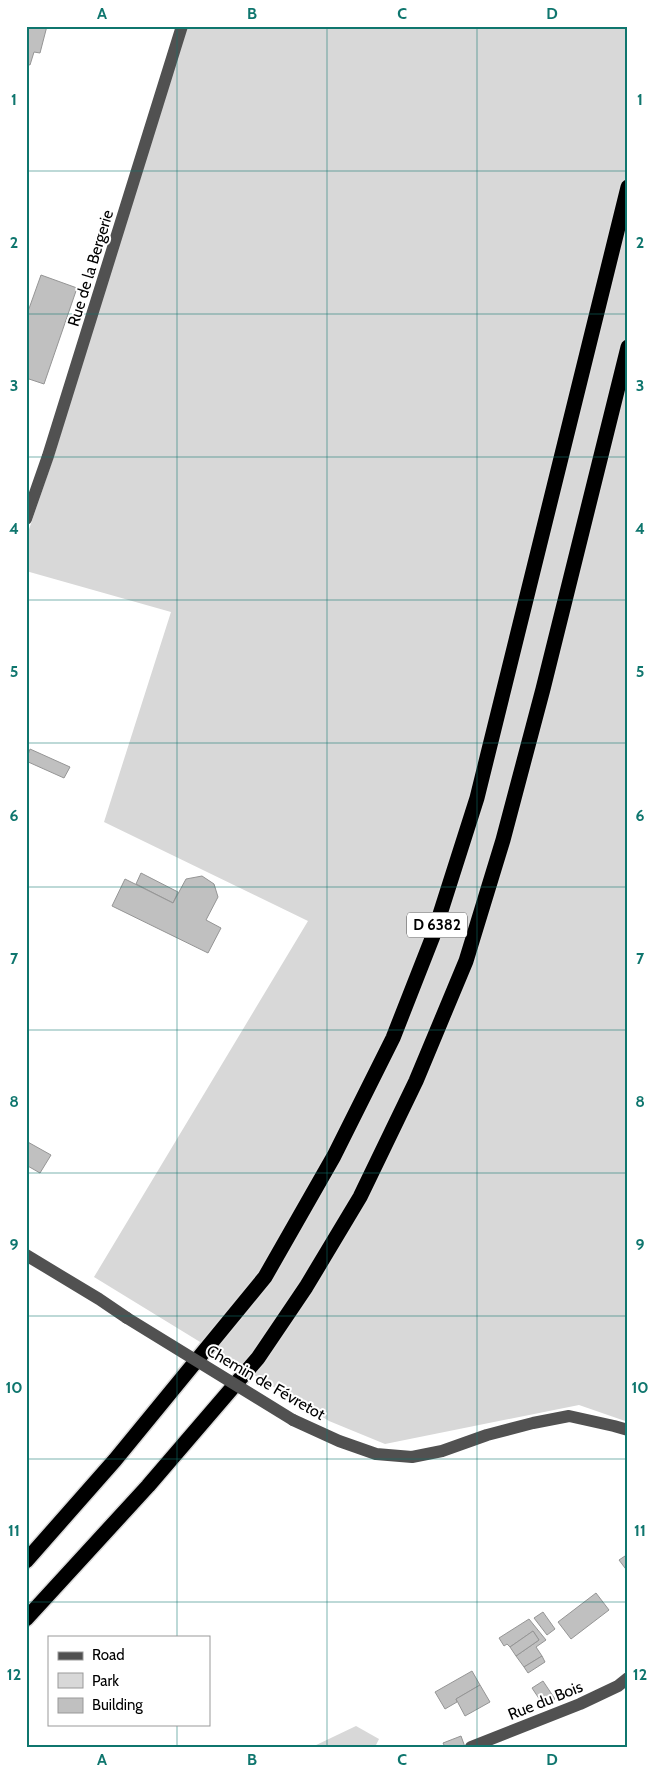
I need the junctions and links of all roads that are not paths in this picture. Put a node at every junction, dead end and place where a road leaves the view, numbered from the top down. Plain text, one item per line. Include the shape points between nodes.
1 (182, 26) edge
2 (628, 187) edge
3 (628, 347) edge
4 (26, 519) edge
5 (26, 1255) edge
6 (628, 1430) edge
7 (26, 1560) edge
8 (26, 1619) edge
9 (628, 1678) edge
10 (471, 1747) edge

1 - 4 street, Rue de la Bergerie
2 - 7 highway, D 6382 via 478,798 433,936 393,1038 334,1156 265,1277 115,1460
3 - 8 highway, D 6382 via 503,840 466,961 416,1081 360,1198 258,1358 148,1486
5 - 6 street, Chemin de Févretot, bridge via 293,1420 376,1454 412,1457 569,1416
9 - 10 street, Rue du Bois via 580,1704

